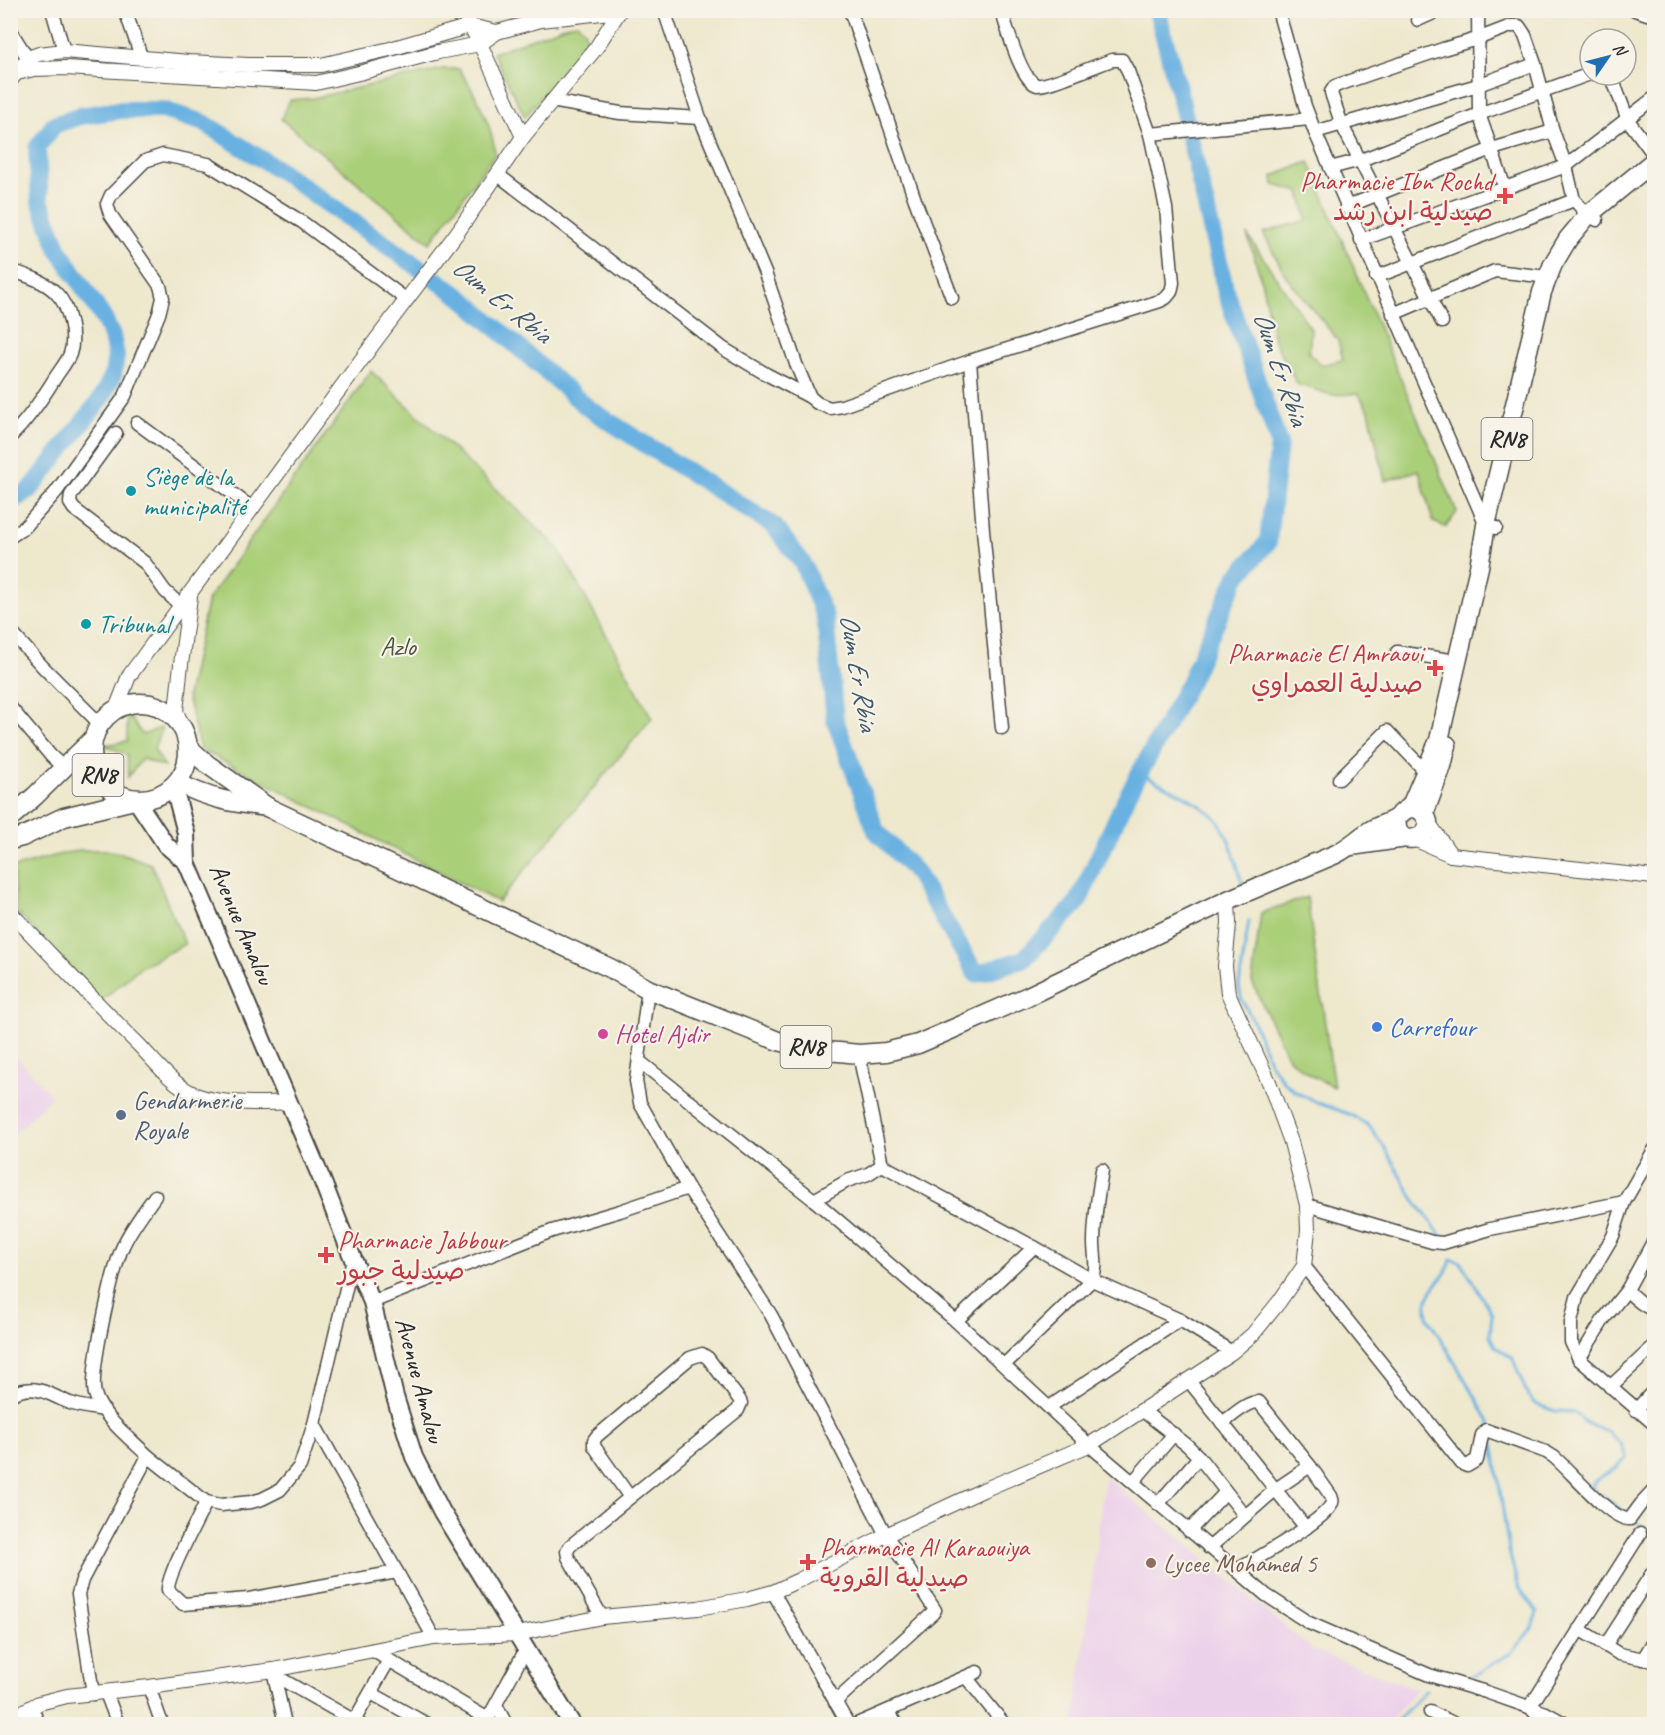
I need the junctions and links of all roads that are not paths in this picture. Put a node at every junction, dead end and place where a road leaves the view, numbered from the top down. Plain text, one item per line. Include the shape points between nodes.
1 (52, 10) edge
2 (125, 10) edge
3 (462, 10) edge
4 (664, 10) edge
5 (850, 10) edge
6 (1001, 10) edge
7 (1278, 10) edge
8 (1440, 10) edge
9 (1478, 10) edge
10 (620, 11) edge
11 (596, 12) edge
12 (1418, 20) dead end
13 (470, 26) junction
14 (10, 30) edge
15 (497, 32) junction
16 (606, 32) junction
17 (1478, 39) junction
18 (480, 44) junction
19 (64, 51) junction
20 (142, 59) junction
21 (31, 63) junction
22 (1535, 64) junction
23 (14, 77) edge
24 (1578, 78) edge
25 (1478, 85) junction
26 (1616, 87) edge
27 (1543, 91) junction
28 (1654, 98) edge
29 (551, 101) junction
30 (1479, 114) junction
31 (700, 118) junction
32 (1310, 119) junction
33 (1628, 120) junction
34 (1342, 125) junction
35 (1553, 131) junction
36 (1315, 132) junction
37 (1150, 134) junction
38 (523, 137) junction
39 (1492, 149) junction
40 (1654, 154) edge
41 (1360, 160) junction
42 (1654, 161) edge
43 (1566, 166) junction
44 (1330, 168) junction
45 (1654, 172) edge
46 (497, 174) junction
47 (1505, 188) junction
48 (1379, 195) junction
49 (1575, 200) junction
50 (1346, 207) junction
51 (1592, 218) junction
52 (1394, 228) junction
53 (1361, 240) junction
54 (1412, 263) junction
55 (10, 270) edge
56 (1377, 277) junction
57 (1548, 277) junction
58 (411, 296) junction
59 (952, 297) dead end
60 (1430, 298) junction
61 (1393, 314) junction
62 (1442, 322) dead end
63 (970, 361) junction
64 (810, 397) junction
65 (137, 423) dead end
66 (116, 433) dead end
67 (10, 437) edge
68 (1500, 486) junction
69 (252, 508) junction
70 (1491, 526) junction
71 (10, 537) edge
72 (1483, 567) junction
73 (190, 592) junction
74 (181, 606) junction
75 (10, 631) edge
76 (1397, 652) dead end
77 (1457, 661) junction
78 (10, 706) edge
79 (116, 709) junction
80 (183, 728) junction
81 (1002, 728) dead end
82 (97, 731) junction
83 (189, 748) junction
84 (64, 768) junction
85 (1426, 772) junction
86 (1339, 778) dead end
87 (176, 785) junction
88 (135, 800) junction
89 (268, 807) junction
90 (1415, 815) junction
91 (10, 818) edge
92 (1410, 839) junction
93 (10, 840) edge
94 (1350, 846) junction
95 (1451, 855) junction
96 (187, 863) junction
97 (1654, 877) edge
98 (1228, 900) junction
99 (10, 912) edge
100 (648, 989) junction
101 (859, 1054) junction
102 (639, 1061) junction
103 (290, 1102) junction
104 (1654, 1150) edge
105 (882, 1165) junction
106 (1102, 1170) dead end
107 (688, 1188) junction
108 (155, 1196) dead end
109 (814, 1200) junction
110 (1624, 1202) junction
111 (1307, 1205) junction
112 (1654, 1240) edge
113 (1034, 1246) junction
114 (353, 1259) junction
115 (1304, 1266) junction
116 (1092, 1280) junction
117 (1627, 1290) junction
118 (372, 1302) junction
119 (1654, 1310) edge
120 (1180, 1320) junction
121 (957, 1321) junction
122 (1654, 1346) edge
123 (1232, 1353) junction
124 (1579, 1359) junction
125 (1004, 1365) junction
126 (1189, 1381) junction
127 (1610, 1388) junction
128 (1654, 1390) edge
129 (10, 1395) edge
130 (1049, 1407) junction
131 (104, 1410) junction
132 (1636, 1410) junction
133 (1143, 1411) junction
134 (1222, 1423) junction
135 (314, 1424) junction
136 (1654, 1424) edge
137 (1174, 1434) junction
138 (1089, 1445) junction
139 (148, 1456) junction
140 (1199, 1457) junction
141 (1310, 1467) junction
142 (1134, 1482) junction
143 (1276, 1490) junction
144 (1654, 1490) edge
145 (1226, 1492) junction
146 (629, 1496) junction
147 (206, 1502) junction
148 (1158, 1504) junction
149 (1245, 1516) junction
150 (1306, 1528) junction
151 (1189, 1531) junction
152 (1641, 1534) dead end
153 (886, 1535) junction
154 (1209, 1548) junction
155 (1237, 1570) junction
156 (1654, 1570) edge
157 (397, 1572) junction
158 (773, 1592) junction
159 (602, 1617) junction
160 (1579, 1629) junction
161 (517, 1634) junction
162 (434, 1638) junction
163 (1654, 1641) edge
164 (1605, 1646) junction
165 (526, 1649) junction
166 (372, 1650) junction
167 (389, 1660) junction
168 (1649, 1660) edge
169 (273, 1672) junction
170 (149, 1687) junction
171 (370, 1693) junction
172 (100, 1694) junction
173 (835, 1702) junction
174 (496, 1705) junction
175 (31, 1707) junction
176 (1530, 1707) junction
177 (886, 1712) junction
178 (1430, 1712) dead end
179 (10, 1719) edge
180 (486, 1722) edge
181 (357, 1723) edge
182 (39, 1725) edge
183 (118, 1725) edge
184 (162, 1725) edge
185 (285, 1725) edge
186 (427, 1725) edge
187 (506, 1725) edge
188 (572, 1725) edge
189 (848, 1725) edge
190 (857, 1725) edge
191 (897, 1725) edge
192 (1004, 1725) edge
193 (1455, 1725) edge
194 (1544, 1725) edge
195 (1566, 1725) edge

1 - 19 street
2 - 20 street
3 - 13 street
4 - 31 street
5 - 59 street
6 - 37 street via 1023,70 1035,84 1040,86 1112,60 1122,60
7 - 32 street
8 - 12 street
9 - 17 street
10 - 11 street
10 - 16 street
11 - 15 street via 541,20
11 - 16 street
13 - 15 street
13 - 18 street
13 - 20 street via 321,65
14 - 21 street
15 - 18 street
16 - 29 street
17 - 22 street via 1519,26
17 - 25 street
17 - 34 street via 1335,86 1331,92
18 - 21 street via 316,82
18 - 38 street
19 - 20 street
19 - 21 street via 39,54
21 - 23 street
22 - 25 street
22 - 27 street
24 - 27 street
25 - 30 street
25 - 34 street
26 - 33 street
27 - 30 street
27 - 35 street
28 - 33 street
29 - 31 street via 620,113
29 - 38 street
30 - 39 street
30 - 41 street
31 - 64 street via 765,273
32 - 36 street
32 - 37 street
33 - 40 street
33 - 43 street
34 - 36 street
34 - 41 street
35 - 39 street
35 - 43 street
36 - 44 street
37 - 63 street via 1166,208 1171,292 1160,302
38 - 46 street
39 - 47 street
39 - 48 street
41 - 44 street
41 - 48 street
42 - 51 main road, RN8
43 - 47 street
43 - 49 street
44 - 50 street
45 - 51 main road, RN8
46 - 58 street
46 - 64 street via 724,348
47 - 52 street
48 - 50 street
48 - 52 street
49 - 51 street
49 - 54 street
50 - 53 street
51 - 57 main road, RN8 via 1568,239
51 - 68 main road, RN8 via 1553,287
52 - 53 street
52 - 54 street
53 - 56 street
54 - 56 street
54 - 60 street
55 - 67 street via 57,293 72,339 58,373
56 - 61 street
57 - 60 street via 1495,271
57 - 68 main road, RN8
58 - 69 street
58 - 71 street via 208,164 163,155 145,161 107,204 160,286 163,298 159,314 125,396 56,492 25,527
60 - 61 street
60 - 62 street
61 - 70 street
63 - 64 street via 842,406 830,408
63 - 81 street
65 - 69 street
66 - 74 street via 71,495 70,503 145,563
68 - 70 main road, RN8
69 - 73 street
70 - 72 main road, RN8
72 - 77 main road, RN8
72 - 90 main road, RN8 via 1442,766
73 - 74 street
73 - 80 street via 176,711
74 - 79 street via 129,676
75 - 82 street
76 - 77 street
77 - 85 main road, RN8 via 1439,740
78 - 84 street
79 - 80 main road via 146,703 161,707
79 - 82 main road, RN8
80 - 83 main road
82 - 84 main road, RN8
82 - 88 main road, RN8 via 92,753 100,778 109,789
83 - 87 main road via 186,766
83 - 89 main road, RN8
84 - 91 main road, RN8
85 - 86 street via 1388,731
85 - 90 main road, RN8
87 - 88 main road, RN8 via 159,796
87 - 89 main road, RN8 via 227,802
87 - 96 main road via 186,833
88 - 93 main road, RN8 via 64,818
88 - 96 main road via 166,845
89 - 100 main road, RN8
90 - 92 main road, RN8 via 1426,830
90 - 92 main road via 1396,825 1399,833
90 - 94 main road, RN8 via 1371,830
90 - 95 street
92 - 94 main road, RN8
92 - 95 street
94 - 98 main road, RN8
95 - 97 street
96 - 103 main road, Avenue Amalou
98 - 101 main road, RN8 via 918,1044
98 - 111 street via 1228,993 1292,1143
99 - 103 street via 92,999 192,1094 266,1104
100 - 101 main road, RN8 via 778,1041
100 - 102 street
101 - 105 street
102 - 107 street via 636,1081 640,1103
102 - 109 street
103 - 114 main road, Avenue Amalou
104 - 110 street
105 - 109 street
105 - 113 street
106 - 116 street
107 - 118 street via 552,1231
107 - 153 street via 771,1315
108 - 131 street via 123,1247 117,1265 93,1382 94,1393
109 - 121 street
110 - 111 street via 1490,1229 1443,1243
110 - 124 street via 1612,1236 1577,1297 1571,1342
111 - 115 street
112 - 117 street
113 - 116 street
113 - 121 street
114 - 118 main road, Avenue Amalou
114 - 135 street
115 - 123 street via 1253,1334
115 - 144 street via 1462,1464 1467,1466 1477,1460 1486,1430 1554,1457 1623,1519 1632,1516
116 - 120 street
116 - 125 street
117 - 119 street
117 - 124 street
118 - 161 main road, Avenue Amalou via 414,1457 442,1512
120 - 123 street
120 - 130 street
121 - 125 street
122 - 127 street
123 - 126 street
124 - 127 street
125 - 130 street
126 - 133 street
126 - 134 street
127 - 132 street
128 - 132 street
129 - 131 street via 38,1389 72,1404
130 - 138 street
131 - 139 street
132 - 136 street
133 - 137 street
133 - 138 street
134 - 141 street via 1250,1403 1259,1402
134 - 143 street
135 - 147 street via 300,1466 280,1490 251,1502
135 - 157 street
137 - 140 street
137 - 142 street
138 - 142 street
138 - 153 street
139 - 147 street
139 - 172 street via 78,1594
140 - 145 street
140 - 148 street
141 - 143 street
141 - 150 street via 1333,1502
142 - 148 street
143 - 149 street
143 - 150 street
145 - 149 street
145 - 151 street
146 - 146 street via 740,1407 740,1400 702,1353 690,1358 594,1440 594,1446
146 - 159 street via 567,1551
147 - 157 street via 168,1585 168,1590 183,1604 249,1599
148 - 151 street
149 - 154 street
150 - 155 street
151 - 154 street
152 - 160 street
153 - 158 street
153 - 173 street via 935,1610
154 - 155 street
155 - 176 street via 1309,1623 1429,1675
156 - 164 street
157 - 162 street
158 - 159 street via 698,1608
158 - 173 street
159 - 161 street
160 - 164 street
160 - 176 street
161 - 162 street
161 - 165 main road, Avenue Amalou
162 - 166 street
163 - 168 street
164 - 168 street via 1619,1654
165 - 174 street
165 - 188 main road, Avenue Amalou
166 - 167 street
166 - 169 street
167 - 171 street
167 - 180 street
169 - 170 street
169 - 181 street
169 - 185 street
170 - 172 street
170 - 184 street
171 - 181 street
171 - 186 street
172 - 175 street via 67,1696
172 - 183 street
173 - 189 street
174 - 180 street
174 - 187 street
175 - 179 street
175 - 182 street
176 - 194 street
176 - 195 street
177 - 190 street
177 - 191 street
177 - 192 street via 972,1674
178 - 193 street

